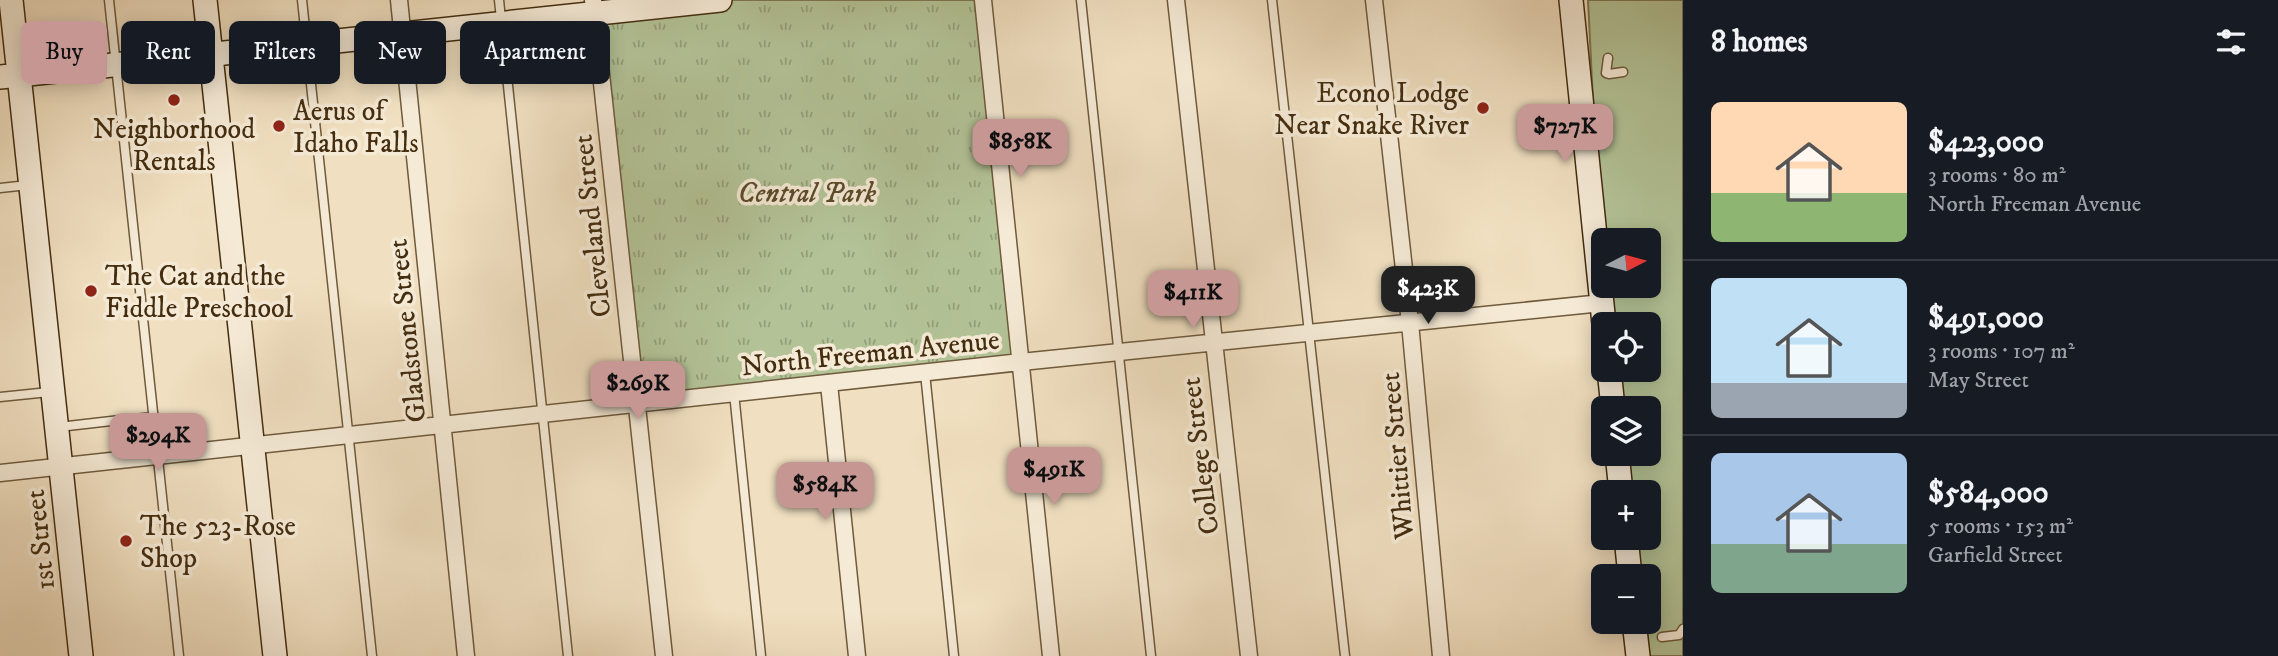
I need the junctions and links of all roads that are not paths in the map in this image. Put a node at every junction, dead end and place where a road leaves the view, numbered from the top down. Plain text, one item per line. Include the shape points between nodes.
1 (11, 0) edge
2 (109, 0) edge
3 (205, 0) edge
4 (302, 0) edge
5 (399, 0) edge
6 (720, 0) edge
7 (983, 0) edge
8 (1081, 0) edge
9 (1176, 0) edge
10 (1272, 0) edge
11 (1374, 0) edge
12 (1571, 0) edge
13 (692, 1) edge
14 (594, 7) edge
15 (500, 11) edge
16 (207, 21) edge
17 (304, 21) edge
18 (401, 21) edge
19 (446, 23) edge
20 (1608, 58) dead end
21 (121, 63) edge
22 (115, 64) junction
23 (1623, 72) dead end
24 (9, 76) edge
25 (214, 84) edge
26 (311, 84) edge
27 (407, 84) edge
28 (31, 185) junction
29 (0, 188) edge
30 (1603, 312) edge
31 (1591, 314) edge
32 (1410, 323) junction
33 (1309, 333) junction
34 (1213, 343) junction
35 (1119, 352) junction
36 (1021, 362) junction
37 (925, 373) junction
38 (829, 384) junction
39 (53, 392) junction
40 (734, 393) junction
41 (0, 397) edge
42 (636, 403) junction
43 (541, 415) junction
44 (153, 417) junction
45 (134, 419) dead end
46 (120, 420) dead end
47 (442, 426) junction
48 (57, 428) junction
49 (350, 436) junction
50 (252, 445) junction
51 (157, 455) junction
52 (61, 466) junction
53 (0, 473) edge
54 (1683, 629) edge
55 (1635, 634) edge
56 (1662, 637) dead end
57 (81, 656) edge
58 (179, 656) edge
59 (275, 656) edge
60 (372, 656) edge
61 (466, 656) edge
62 (568, 656) edge
63 (664, 656) edge
64 (761, 656) edge
65 (857, 656) edge
66 (954, 656) edge
67 (1051, 656) edge
68 (1151, 656) edge
69 (1249, 656) edge
70 (1345, 656) edge
71 (1441, 656) edge
72 (1638, 656) edge

1 - 24 main road, 1st Street
2 - 22 lane
3 - 16 main road
4 - 17 lane
5 - 18 street, Gladstone Street
6 - 13 main road
7 - 36 street
8 - 35 lane
9 - 34 street, College Street
10 - 33 lane
11 - 32 street, Whittier Street
12 - 30 main road
13 - 14 main road
14 - 15 main road
14 - 42 street, Cleveland Street
15 - 19 main road
15 - 43 lane
20 - 23 lane via 1605,73
21 - 22 main road
22 - 24 main road
22 - 44 lane
24 - 28 main road, 1st Street
25 - 50 main road
26 - 49 lane
27 - 47 street, Gladstone Street
28 - 29 lane
28 - 39 main road, 1st Street
31 - 32 street, North Freeman Avenue
32 - 33 street, North Freeman Avenue
32 - 71 street, Whittier Street
33 - 34 street, North Freeman Avenue
33 - 70 lane
34 - 35 street, North Freeman Avenue
34 - 69 street, College Street
35 - 36 street, North Freeman Avenue
35 - 68 lane
36 - 37 street, North Freeman Avenue
36 - 67 street
37 - 38 street, North Freeman Avenue
37 - 66 lane
38 - 40 street, North Freeman Avenue
38 - 65 street
39 - 41 lane
39 - 48 main road, 1st Street
40 - 42 street, North Freeman Avenue
40 - 64 lane
42 - 43 street, North Freeman Avenue
42 - 63 street, Cleveland Street
43 - 47 street, North Freeman Avenue
43 - 62 lane
44 - 45 lane
44 - 51 lane
46 - 48 lane
47 - 49 street, North Freeman Avenue
47 - 61 street, Gladstone Street
48 - 52 main road, 1st Street
49 - 50 street, North Freeman Avenue
49 - 60 lane
50 - 51 street, North Freeman Avenue
50 - 59 main road
51 - 52 street, North Freeman Avenue
51 - 58 lane
52 - 53 street, North Freeman Avenue
52 - 57 main road, 1st Street
54 - 56 lane via 1679,635
55 - 72 main road

